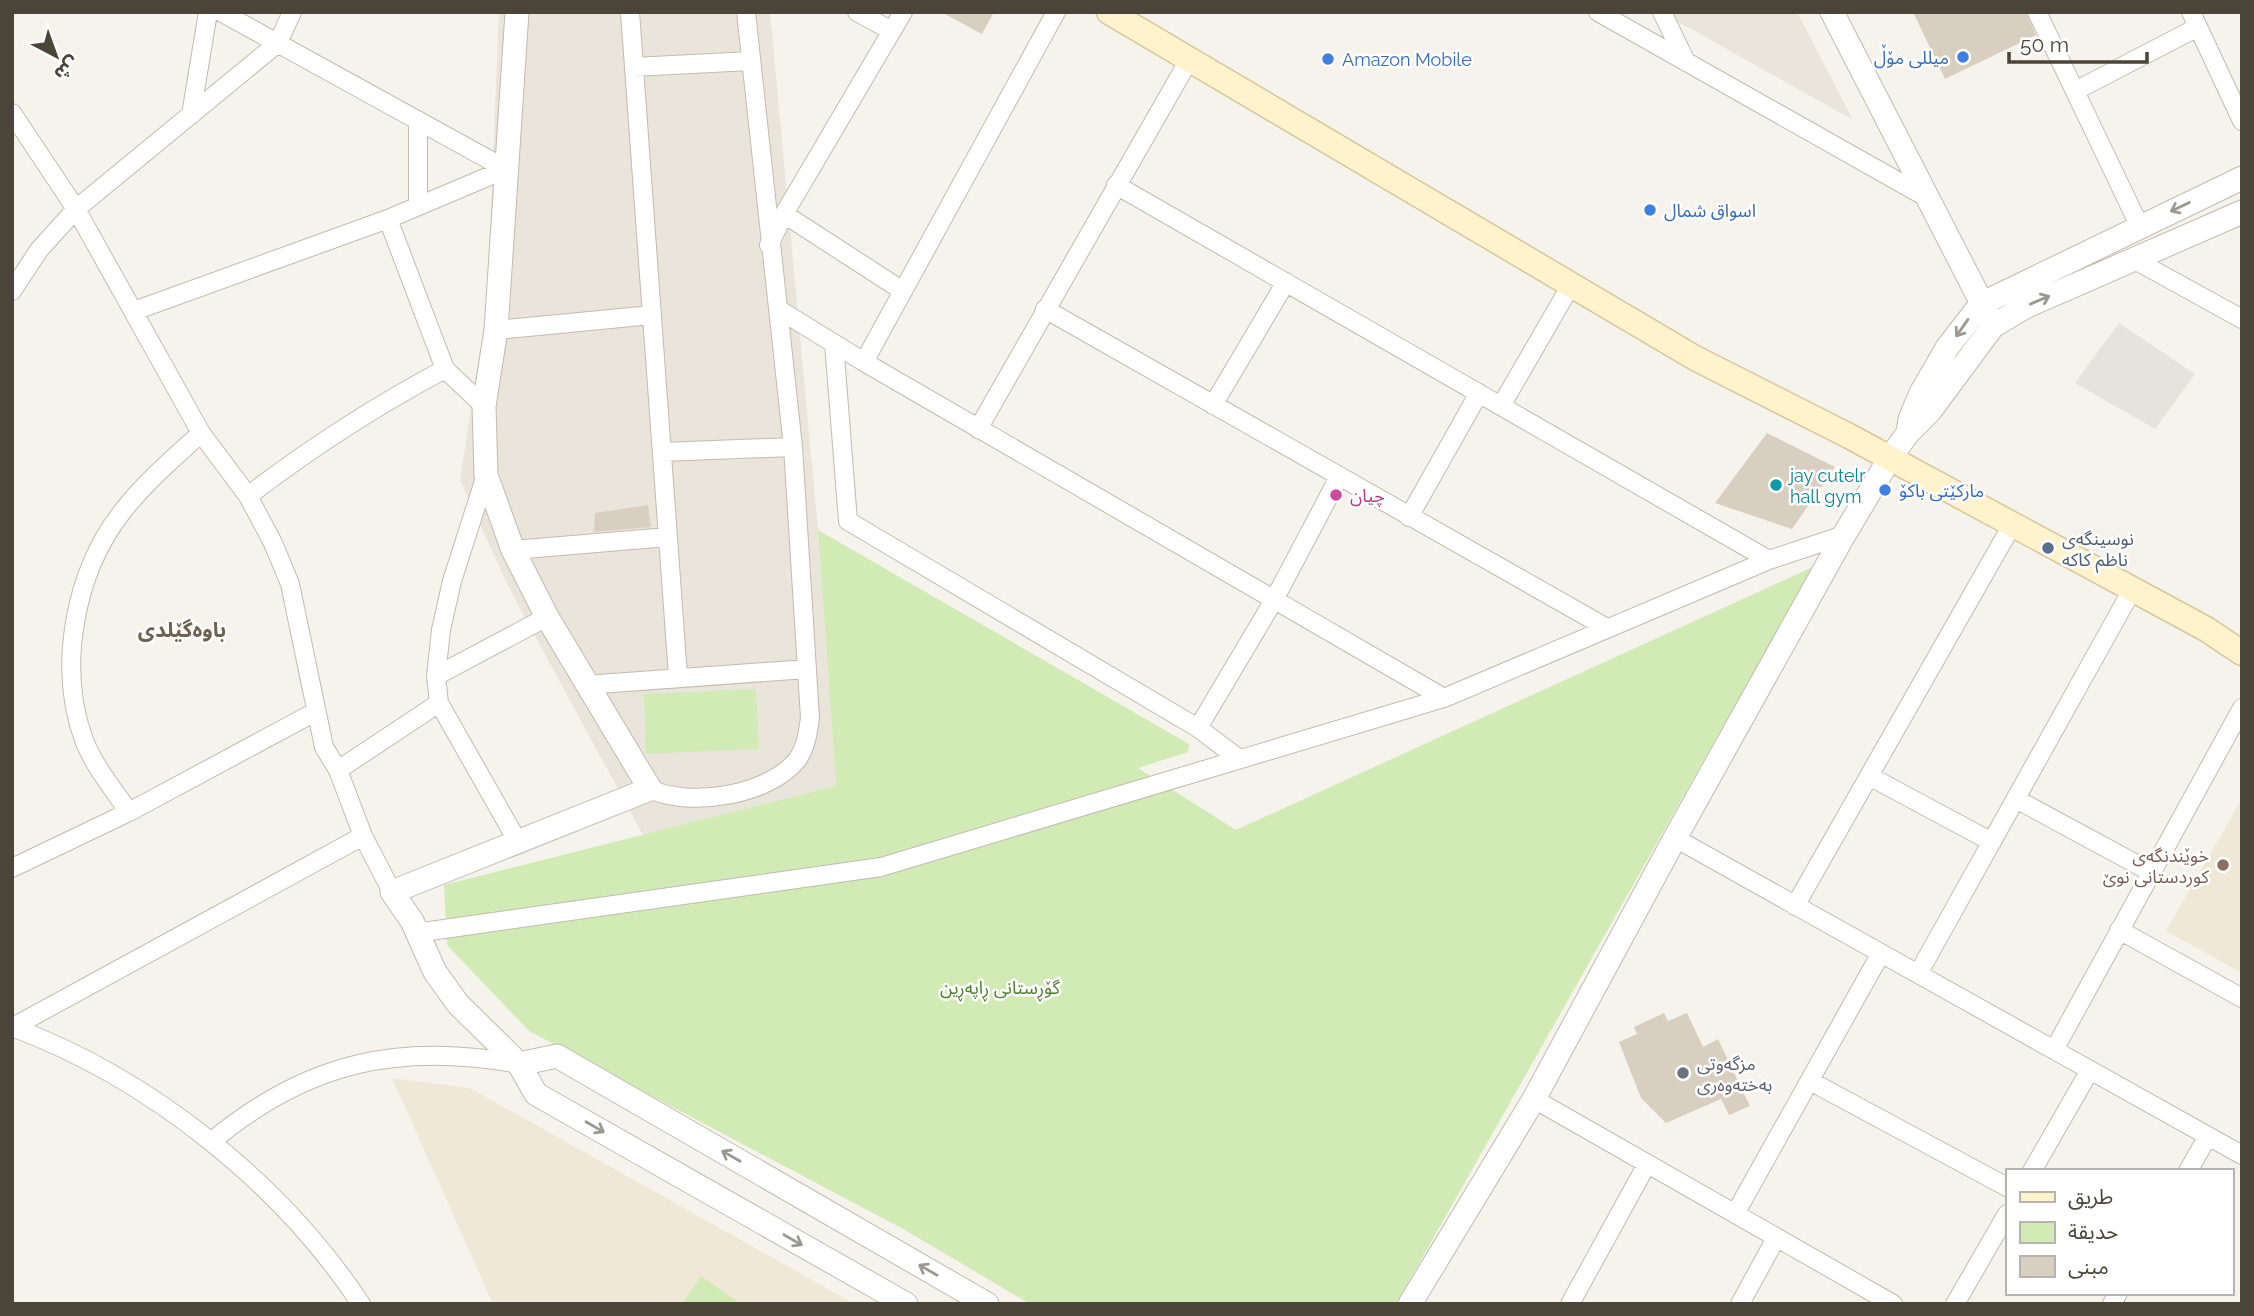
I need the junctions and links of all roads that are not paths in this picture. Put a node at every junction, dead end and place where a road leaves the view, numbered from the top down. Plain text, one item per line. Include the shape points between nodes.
1 (208, 12) edge
2 (221, 12) edge
3 (292, 12) edge
4 (630, 12) edge
5 (746, 12) edge
6 (856, 12) edge
7 (903, 12) edge
8 (1056, 12) edge
9 (1109, 12) edge
10 (1598, 12) edge
11 (1662, 12) edge
12 (1832, 12) edge
13 (2038, 12) edge
14 (514, 14) edge
15 (2194, 20) edge
16 (892, 31) junction
17 (278, 43) junction
18 (1189, 60) junction
19 (750, 61) junction
20 (1686, 62) junction
21 (634, 67) junction
22 (2075, 91) junction
23 (12, 113) edge
24 (191, 115) junction
25 (418, 120) junction
26 (2242, 121) edge
27 (506, 169) junction
28 (2242, 178) edge
29 (1116, 185) junction
30 (1924, 196) junction
31 (418, 206) junction
32 (76, 209) junction
33 (2242, 212) edge
34 (784, 214) junction
35 (388, 219) junction
36 (2140, 227) junction
37 (769, 245) junction
38 (2134, 260) junction
39 (1286, 282) junction
40 (1571, 285) junction
41 (12, 291) edge
42 (903, 291) junction
43 (1981, 304) junction
44 (778, 309) junction
45 (1045, 309) junction
46 (134, 311) junction
47 (652, 315) junction
48 (2242, 319) edge
49 (1993, 326) junction
50 (496, 330) junction
51 (834, 343) junction
52 (863, 362) junction
53 (445, 369) junction
54 (1479, 393) junction
55 (1213, 405) junction
56 (484, 406) junction
57 (1501, 406) junction
58 (978, 429) junction
59 (201, 433) junction
60 (1908, 433) junction
61 (793, 447) junction
62 (662, 453) junction
63 (1890, 458) junction
64 (486, 475) junction
65 (1339, 477) junction
66 (248, 496) junction
67 (1409, 517) junction
68 (2012, 525) junction
69 (1844, 535) junction
70 (668, 537) junction
71 (513, 550) junction
72 (1769, 560) junction
73 (2132, 590) junction
74 (1274, 600) junction
75 (547, 617) junction
76 (1608, 628) junction
77 (2242, 653) edge
78 (807, 669) junction
79 (436, 676) junction
80 (678, 677) junction
81 (585, 685) junction
82 (1444, 698) junction
83 (439, 703) junction
84 (2242, 708) edge
85 (315, 712) junction
86 (1198, 728) junction
87 (1237, 758) junction
88 (338, 770) junction
89 (1869, 776) junction
90 (650, 789) junction
91 (2016, 799) junction
92 (129, 812) junction
93 (363, 836) junction
94 (1675, 838) junction
95 (518, 842) junction
96 (1992, 842) junction
97 (12, 868) edge
98 (2151, 872) junction
99 (392, 892) junction
100 (1795, 906) junction
101 (2119, 930) junction
102 (416, 933) junction
103 (1881, 953) junction
104 (1918, 974) junction
105 (2242, 998) edge
106 (13, 1027) edge
107 (2054, 1050) junction
108 (519, 1064) junction
109 (2090, 1070) junction
110 (1810, 1081) junction
111 (1534, 1099) junction
112 (2208, 1136) junction
113 (212, 1141) junction
114 (2242, 1155) edge
115 (1647, 1164) junction
116 (2033, 1169) edge
117 (2189, 1169) edge
118 (2006, 1186) edge
119 (1735, 1214) junction
120 (2006, 1216) edge
121 (1776, 1238) junction
122 (361, 1304) edge
123 (906, 1304) edge
124 (987, 1304) edge
125 (1410, 1304) edge
126 (1570, 1304) edge
127 (1740, 1304) edge
128 (1893, 1304) edge
129 (1955, 1304) edge

1 - 24 street
2 - 17 street
3 - 17 street
4 - 21 street
5 - 19 street
6 - 16 street
7 - 16 street
8 - 42 street
9 - 18 main road
10 - 20 street
11 - 20 street
12 - 30 street
13 - 22 street
14 - 27 street
15 - 22 street
15 - 26 street
16 - 34 street
17 - 24 street
17 - 25 street
18 - 29 street
18 - 40 main road
19 - 21 street
19 - 37 street
20 - 30 street
21 - 47 street
22 - 36 street
23 - 32 street
24 - 32 street
25 - 27 street
25 - 31 street
27 - 31 street
27 - 50 street
28 -> 36 street
29 - 39 street
29 - 45 street
30 - 43 street
31 - 35 street
32 - 41 street via 39,250
32 - 46 street
33 - 38 street
34 - 37 street
34 - 42 street
35 - 46 street
35 - 53 street
36 - 43 street
37 - 44 street
38 - 48 street
49 -> 38 street via 2025,307
39 - 54 street
39 - 55 street
40 - 57 street
40 - 63 main road via 1695,358
42 - 52 street
43 - 49 street
43 -> 60 street via 1947,348 1921,393
44 - 51 street
44 - 61 street
45 - 55 street
45 - 58 street
46 - 59 street
47 - 50 street
47 - 62 street
49 - 60 street via 1930,411
50 - 56 street
51 - 52 street
51 - 86 street via 848,521
52 - 58 street
53 - 56 street
53 - 66 street via 327,436
54 - 57 street
54 - 67 street
55 - 65 street
56 - 64 street
57 - 72 street
58 - 74 street
59 - 66 street
59 - 92 street via 121,513 84,583 76,621 72,662 84,740
60 - 63 street
61 - 62 street
61 - 78 street
62 - 70 street
63 - 68 main road
63 - 69 street
64 - 71 street
64 - 79 street via 452,581
65 - 67 street
65 - 74 street
66 - 85 street via 290,584
67 - 76 street
68 - 73 main road
68 - 89 street
69 - 72 street
69 - 94 street
70 - 71 street
70 - 80 street
71 - 75 street
72 - 76 street
73 - 77 main road
73 - 91 street
74 - 82 street
74 - 86 street
75 - 79 street
75 - 81 street
76 - 82 street
78 - 80 street
78 - 90 street via 807,738 800,757 787,771 760,785 697,799 679,799
79 - 83 street
80 - 81 street
81 - 90 street
82 - 87 street
83 - 88 street
83 - 95 street
84 - 98 street
85 - 88 street via 324,747
85 - 92 street
86 - 87 street
87 - 102 street via 881,867
88 - 93 street
89 - 96 street
89 - 100 street
90 - 95 street
91 - 96 street
91 - 98 street
92 - 97 street
93 - 99 street
93 - 106 street
94 - 100 street
94 - 111 street
95 - 99 street
96 - 104 street
98 - 101 street
99 - 102 street
100 - 103 street
101 - 105 street
101 - 107 street
102 - 108 street via 435,972 458,1004
103 - 104 street
103 - 110 street
104 - 107 street
106 - 113 street via 107,1074
107 - 109 street
108 - 113 street via 449,1054 416,1054 359,1064 262,1103
108 -> 123 street via 536,1094
124 -> 108 street via 557,1055
109 - 112 street
109 - 116 street
110 - 118 street
110 - 119 street
111 - 115 street
111 - 125 street
112 - 114 street
112 - 117 street
113 - 122 street via 285,1210
115 - 119 street
115 - 126 street
119 - 121 street
120 - 129 street
121 - 127 street
121 - 128 street

